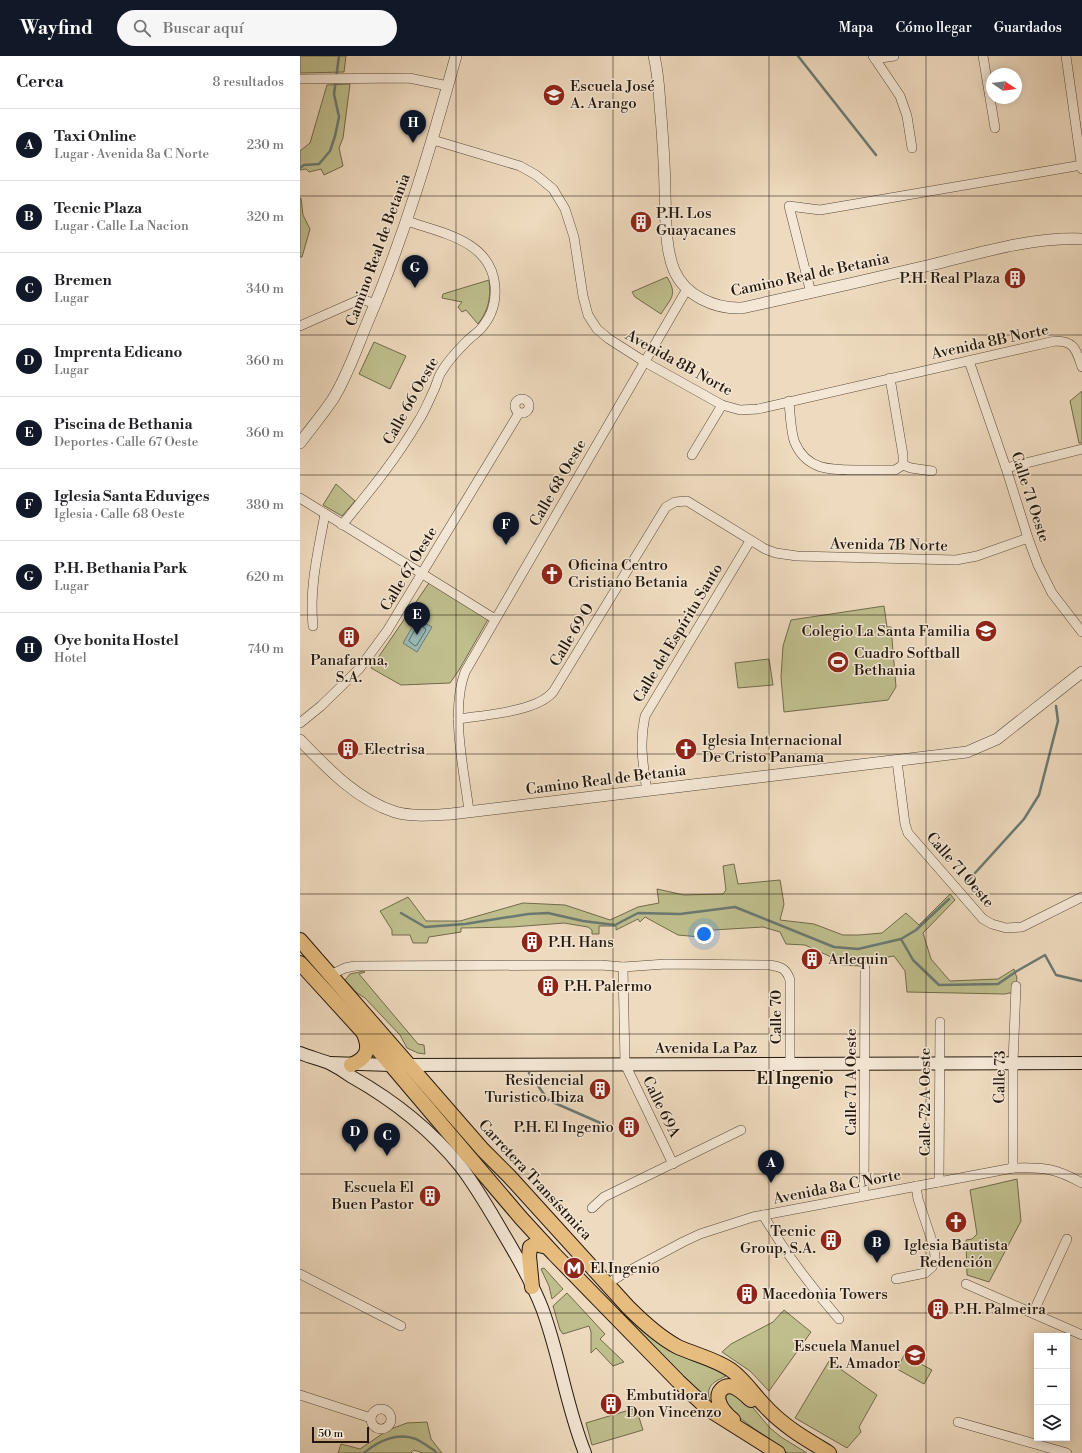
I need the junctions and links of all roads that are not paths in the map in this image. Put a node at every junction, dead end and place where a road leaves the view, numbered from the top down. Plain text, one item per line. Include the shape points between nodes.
1 (456, 56) edge
2 (654, 56) edge
3 (894, 56) edge
4 (983, 56) edge
5 (1066, 56) edge
6 (874, 57) edge
7 (300, 79) edge
8 (448, 86) junction
9 (1079, 119) edge
10 (995, 128) dead end
11 (433, 140) junction
12 (912, 148) dead end
13 (1082, 165) edge
14 (1082, 169) edge
15 (407, 221) junction
16 (1082, 239) edge
17 (687, 289) junction
18 (811, 293) junction
19 (376, 304) junction
20 (300, 326) edge
21 (969, 361) junction
22 (645, 362) junction
23 (1082, 366) edge
24 (890, 378) junction
25 (789, 401) junction
26 (722, 406) junction
27 (519, 412) dead end
28 (300, 443) edge
29 (1082, 449) edge
30 (692, 455) dead end
31 (903, 465) junction
32 (1006, 468) junction
33 (932, 471) dead end
34 (300, 498) edge
35 (325, 514) junction
36 (342, 525) junction
37 (1028, 538) junction
38 (750, 540) junction
39 (422, 574) junction
40 (495, 619) junction
41 (313, 626) dead end
42 (1082, 632) edge
43 (1082, 672) edge
44 (458, 718) junction
45 (300, 723) edge
46 (300, 740) edge
47 (897, 761) junction
48 (647, 791) junction
49 (469, 811) junction
50 (1082, 897) edge
51 (300, 940) edge
52 (300, 962) edge
53 (623, 967) junction
54 (865, 968) dead end
55 (330, 975) junction
56 (1016, 986) dead end
57 (940, 1022) dead end
58 (363, 1032) junction
59 (300, 1053) edge
60 (790, 1063) junction
61 (865, 1063) junction
62 (940, 1063) junction
63 (1013, 1063) junction
64 (1082, 1063) edge
65 (330, 1064) junction
66 (408, 1064) junction
67 (625, 1064) junction
68 (351, 1065) junction
69 (391, 1065) junction
70 (741, 1130) dead end
71 (673, 1164) junction
72 (1013, 1168) junction
73 (939, 1182) junction
74 (1082, 1182) edge
75 (916, 1186) junction
76 (864, 1195) junction
77 (592, 1208) dead end
78 (763, 1215) junction
79 (1067, 1239) dead end
80 (547, 1247) junction
81 (300, 1274) edge
82 (896, 1279) dead end
83 (607, 1284) junction
84 (966, 1284) dead end
85 (532, 1287) junction
86 (1033, 1313) junction
87 (839, 1319) dead end
88 (401, 1326) dead end
89 (1082, 1335) edge
90 (300, 1395) edge
91 (371, 1418) dead end
92 (958, 1422) dead end
93 (746, 1433) junction
94 (823, 1449) edge
95 (585, 1453) edge
96 (778, 1453) edge
97 (1067, 1453) edge

1 - 8 street, Camino Real de Betania
2 - 17 street, Camino Real de Betania via 659,83 666,225 674,270
3 - 6 street
4 - 10 street
5 - 9 street
6 - 12 street via 900,96 907,116
7 - 8 street via 409,78
8 - 11 street, Camino Real de Betania
9 - 13 street
11 - 15 street, Camino Real de Betania
11 - 22 street, Avenida 8B Norte via 520,166 553,189 565,209 574,237 582,296 588,315 597,329 609,339
13 - 14 street
13 - 18 street via 820,210 789,206
15 - 19 street, Camino Real de Betania
15 - 36 street, Calle 66 Oeste via 470,244 481,253 495,279 494,306 482,327 455,353 441,372 420,418 396,458
16 - 18 street, Camino Real de Betania via 1045,240 1010,246
17 - 18 street, Camino Real de Betania via 717,306 730,308 742,308
17 - 22 street, Calle 68 Oeste
19 - 20 street via 361,299
19 - 28 street, Camino Real de Betania via 333,398
21 - 23 street, Avenida 8B Norte via 1061,341 1072,345
21 - 24 street, Avenida 8B Norte
21 - 32 street, Calle 71 Oeste
22 - 26 street, Avenida 8B Norte
22 - 40 street, Calle 68 Oeste
24 - 25 street, Avenida 8B Norte
24 - 31 street
25 - 26 street, Avenida 8B Norte via 747,411
25 - 31 street via 795,442 801,454 810,462 832,470 895,470
26 - 30 street
27 - 39 street, Calle 67 Oeste
29 - 32 street
31 - 33 street
32 - 37 street, Calle 71 Oeste
34 - 35 street
35 - 36 street
35 - 41 street via 311,596
36 - 39 street
37 - 38 street, Avenida 7B Norte via 977,556 956,560 797,556 764,549
37 - 42 street, Calle 71 Oeste via 1052,593
38 - 44 street, Calle 69 O via 687,501 670,503 548,698 536,705
38 - 48 street, Calle del Espíritu Santo via 645,716 641,732 641,750
39 - 40 street
39 - 45 street, Calle 67 Oeste via 387,632 359,668
40 - 44 street, Calle 68 Oeste via 464,672 459,694
43 - 47 street, Camino Real de Betania via 997,739 967,752
44 - 49 street, Calle 68 Oeste
46 - 49 street, Camino Real de Betania via 328,769 376,804 413,815 444,815
47 - 48 street, Camino Real de Betania
47 - 50 street, Calle 71 Oeste via 908,833 983,919 1006,928 1022,927
48 - 49 street, Camino Real de Betania
51 - 55 main road, Carretera Transístmica
52 - 58 main road, Carretera Transístmica
53 - 55 street via 355,966
53 - 60 street, Calle 70 via 666,964 781,967 787,972 790,980
53 - 67 street, Calle 69A
54 - 61 street, Calle 71 A Oeste
55 - 66 main road, Carretera Transístmica
56 - 63 street, Calle 73
57 - 62 street, Calle 72 A Oeste
58 - 68 main road via 367,1044 366,1053 361,1060
58 - 69 main road, Carretera Transístmica
59 - 65 main road
60 - 61 main road, Avenida La Paz
60 - 67 main road, Avenida La Paz
61 - 62 main road, Avenida La Paz
61 - 76 street, Calle 71 A Oeste
62 - 63 main road, Avenida La Paz
62 - 73 street, Calle 72 A Oeste
63 - 64 main road, Avenida La Paz
63 - 72 street, Calle 73
65 - 68 main road, Avenida La Paz
65 - 85 main road via 397,1105 447,1151 487,1205 524,1268
66 - 67 main road, Avenida La Paz
66 - 69 main road, Avenida La Paz
66 - 83 main road, Carretera Transístmica via 483,1150
67 - 71 street, Calle 69A
68 - 69 main road, Avenida La Paz
69 - 80 main road, Carretera Transístmica
70 - 71 street
71 - 77 street via 604,1197
72 - 73 street, Avenida 8a C Norte
72 - 74 street, Avenida 8a C Norte via 1048,1168
73 - 75 street, Avenida 8a C Norte
75 - 76 street, Avenida 8a C Norte
75 - 82 street via 935,1257 932,1267 925,1273
76 - 78 street, Avenida 8a C Norte
78 - 83 street, Avenida 8a C Norte via 686,1240
78 - 87 street via 782,1247
79 - 86 street
80 - 85 main road via 535,1244 530,1247
80 - 93 main road, Carretera Transístmica via 678,1381 708,1409
81 - 88 street
83 - 94 main road, Carretera Transístmica via 648,1327 678,1346 731,1370 784,1425
84 - 86 street
85 - 95 main road via 552,1339 569,1409
86 - 89 street
90 - 91 street
92 - 97 street
93 - 94 main road via 721,1406 719,1395 725,1387 742,1391 769,1421 779,1428
93 - 96 main road, Carretera Transístmica

